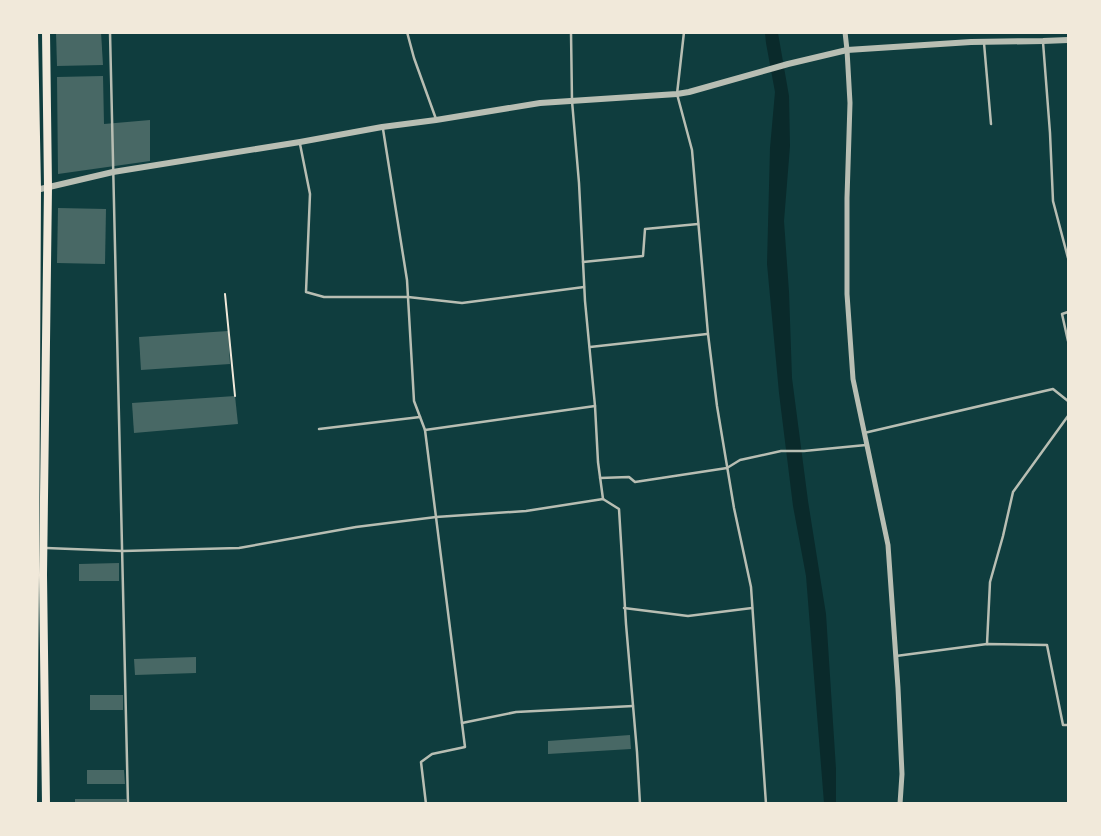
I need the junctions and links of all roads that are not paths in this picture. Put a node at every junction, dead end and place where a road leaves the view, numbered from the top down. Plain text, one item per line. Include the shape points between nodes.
1 (34, 32) edge
2 (46, 32) edge
3 (110, 32) edge
4 (407, 32) edge
5 (572, 32) edge
6 (684, 32) edge
7 (845, 32) edge
8 (1068, 40) edge
9 (1043, 41) junction
10 (984, 42) junction
11 (847, 50) junction
12 (677, 94) junction
13 (572, 102) junction
14 (436, 120) junction
15 (991, 124) dead end
16 (382, 127) junction
17 (300, 142) junction
18 (113, 172) junction
19 (48, 187) junction
20 (35, 190) edge
21 (698, 224) junction
22 (1068, 258) edge
23 (583, 262) junction
24 (585, 287) junction
25 (408, 297) junction
26 (1068, 312) edge
27 (708, 334) junction
28 (1068, 341) edge
29 (590, 347) junction
30 (1068, 401) edge
31 (595, 406) junction
32 (1068, 416) edge
33 (420, 417) junction
34 (319, 429) dead end
35 (425, 430) junction
36 (864, 433) junction
37 (867, 445) junction
38 (727, 468) junction
39 (600, 478) junction
40 (603, 499) junction
41 (436, 517) junction
42 (37, 548) edge
43 (122, 551) junction
44 (624, 608) junction
45 (752, 608) junction
46 (987, 644) junction
47 (896, 656) junction
48 (633, 706) junction
49 (462, 723) junction
50 (1068, 725) edge
51 (33, 804) edge
52 (46, 804) edge
53 (128, 804) edge
54 (426, 804) edge
55 (640, 804) edge
56 (766, 804) edge
57 (900, 804) edge

1 - 20 main road
2 - 19 main road
3 - 18 lane
4 - 14 lane
5 - 13 lane
6 - 12 lane
7 - 11 street
8 - 9 street
9 - 10 street
9 - 22 lane via 1053,201
10 - 11 street
10 - 15 lane
11 - 12 street
11 - 36 street via 850,103 847,294 853,379
12 - 13 street
12 - 21 lane via 692,150
13 - 14 street via 540,103
13 - 23 lane
14 - 16 street
16 - 17 street
16 - 25 lane
17 - 18 street
17 - 25 lane via 310,194 306,292 324,297
18 - 19 street
18 - 43 lane
19 - 20 street
19 - 42 main road
20 - 42 main road
21 - 23 lane via 644,229 643,256
21 - 27 lane
23 - 24 lane
24 - 25 lane via 462,303
24 - 29 lane
25 - 33 lane via 414,401
26 - 28 lane via 1062,314
27 - 29 lane
27 - 38 lane
29 - 31 lane
30 - 36 lane via 1054,389
31 - 35 lane
31 - 39 lane
32 - 46 lane via 1013,492 990,582
33 - 34 lane
33 - 35 lane
35 - 41 lane
36 - 37 street
37 - 38 lane via 781,451 740,460
37 - 47 street via 888,545
38 - 39 lane via 635,482 629,477
38 - 45 lane via 751,587
39 - 40 lane
40 - 41 lane via 526,511
40 - 44 lane via 618,509
41 - 43 lane via 356,527 239,548
41 - 49 lane
42 - 43 lane
42 - 51 main road
42 - 52 main road
43 - 53 lane
44 - 45 lane via 688,616
44 - 48 lane
45 - 56 lane
46 - 47 lane
46 - 50 lane via 1048,645 1063,725
47 - 57 street via 902,774
48 - 49 lane via 516,712
48 - 55 lane
49 - 54 lane via 465,747 432,754 421,762

